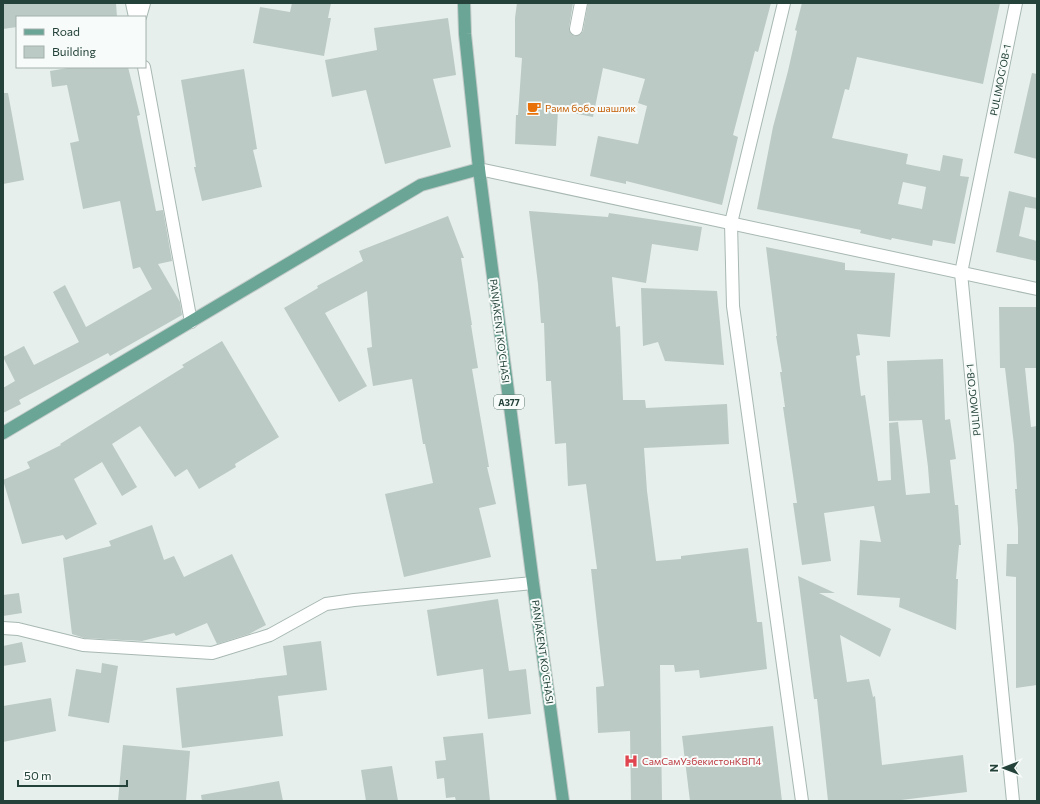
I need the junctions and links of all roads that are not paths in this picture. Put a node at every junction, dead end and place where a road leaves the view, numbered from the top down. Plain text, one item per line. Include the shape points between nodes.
1 (132, 3) edge
2 (144, 3) edge
3 (464, 3) edge
4 (581, 3) edge
5 (784, 3) edge
6 (1016, 3) edge
7 (135, 16) edge
8 (140, 16) edge
9 (576, 29) dead end
10 (144, 68) edge
11 (479, 169) junction
12 (731, 223) junction
13 (961, 273) junction
14 (1037, 289) edge
15 (190, 322) junction
16 (3, 433) edge
17 (533, 584) junction
18 (3, 628) edge
19 (563, 801) edge
20 (802, 801) edge
21 (1013, 801) edge

1 - 7 street
2 - 8 street
3 - 11 main road, PANJAKENT KO'CHASI / A377
4 - 9 street
5 - 12 street
6 - 13 street, PULIMOG’OB-1
10 - 15 street
11 - 12 street
11 - 15 main road via 421,185
11 - 17 main road, PANJAKENT KO'CHASI / A377
12 - 13 street
12 - 20 street via 733,306
13 - 14 street
13 - 21 street, PULIMOG’OB-1
15 - 16 main road
17 - 18 street via 326,604 270,635 212,653 83,645 18,628
17 - 19 main road, PANJAKENT KO'CHASI / A377

